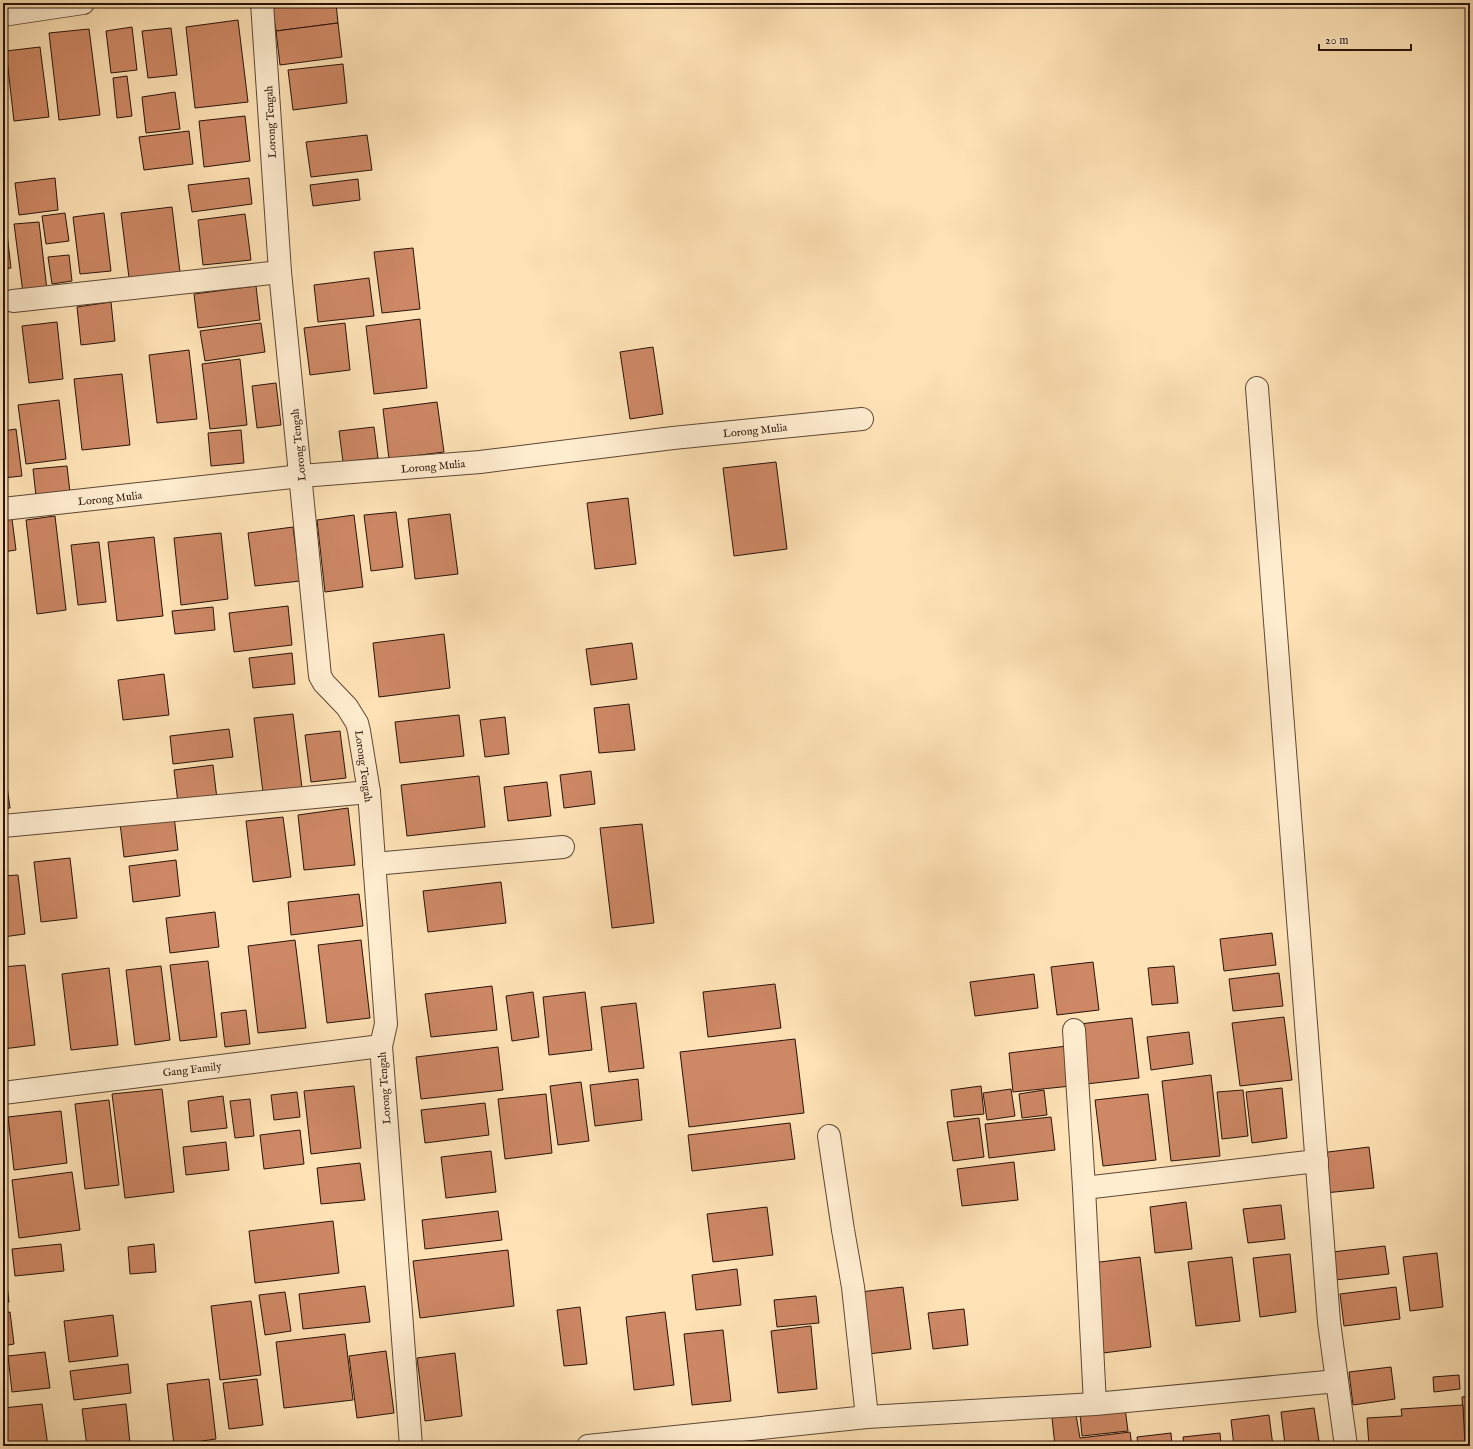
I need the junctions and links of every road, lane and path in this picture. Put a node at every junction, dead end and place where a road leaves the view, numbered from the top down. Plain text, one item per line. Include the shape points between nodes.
1 (83, 3) edge
2 (262, 3) edge
3 (3, 15) edge
4 (280, 272) junction
5 (13, 300) dead end
6 (1257, 388) dead end
7 (862, 419) dead end
8 (301, 476) junction
9 (3, 509) edge
10 (369, 792) junction
11 (3, 826) edge
12 (563, 847) dead end
13 (374, 864) junction
14 (1074, 1030) dead end
15 (381, 1046) junction
16 (3, 1093) edge
17 (829, 1136) dead end
18 (1317, 1161) junction
19 (1084, 1188) junction
20 (1337, 1381) junction
21 (1095, 1404) junction
22 (867, 1417) junction
23 (411, 1446) edge
24 (588, 1446) edge
25 (1346, 1446) edge

1 - 3 street
2 - 4 street, Lorong Tengah
4 - 5 street
4 - 8 street, Lorong Tengah
6 - 18 street
7 - 8 street, Lorong Mulia via 673,438 480,462
8 - 9 street, Lorong Mulia
8 - 10 street, Lorong Tengah via 320,676 347,707 357,723
10 - 11 street
10 - 13 street, Lorong Tengah
12 - 13 street
13 - 15 street, Lorong Tengah via 386,1024
14 - 19 street
15 - 16 street, Gang Family
15 - 23 street, Lorong Tengah
17 - 22 street via 853,1287
18 - 19 street
18 - 20 street via 1329,1322
19 - 21 street
20 - 21 street
20 - 25 street
21 - 22 street
22 - 24 street

